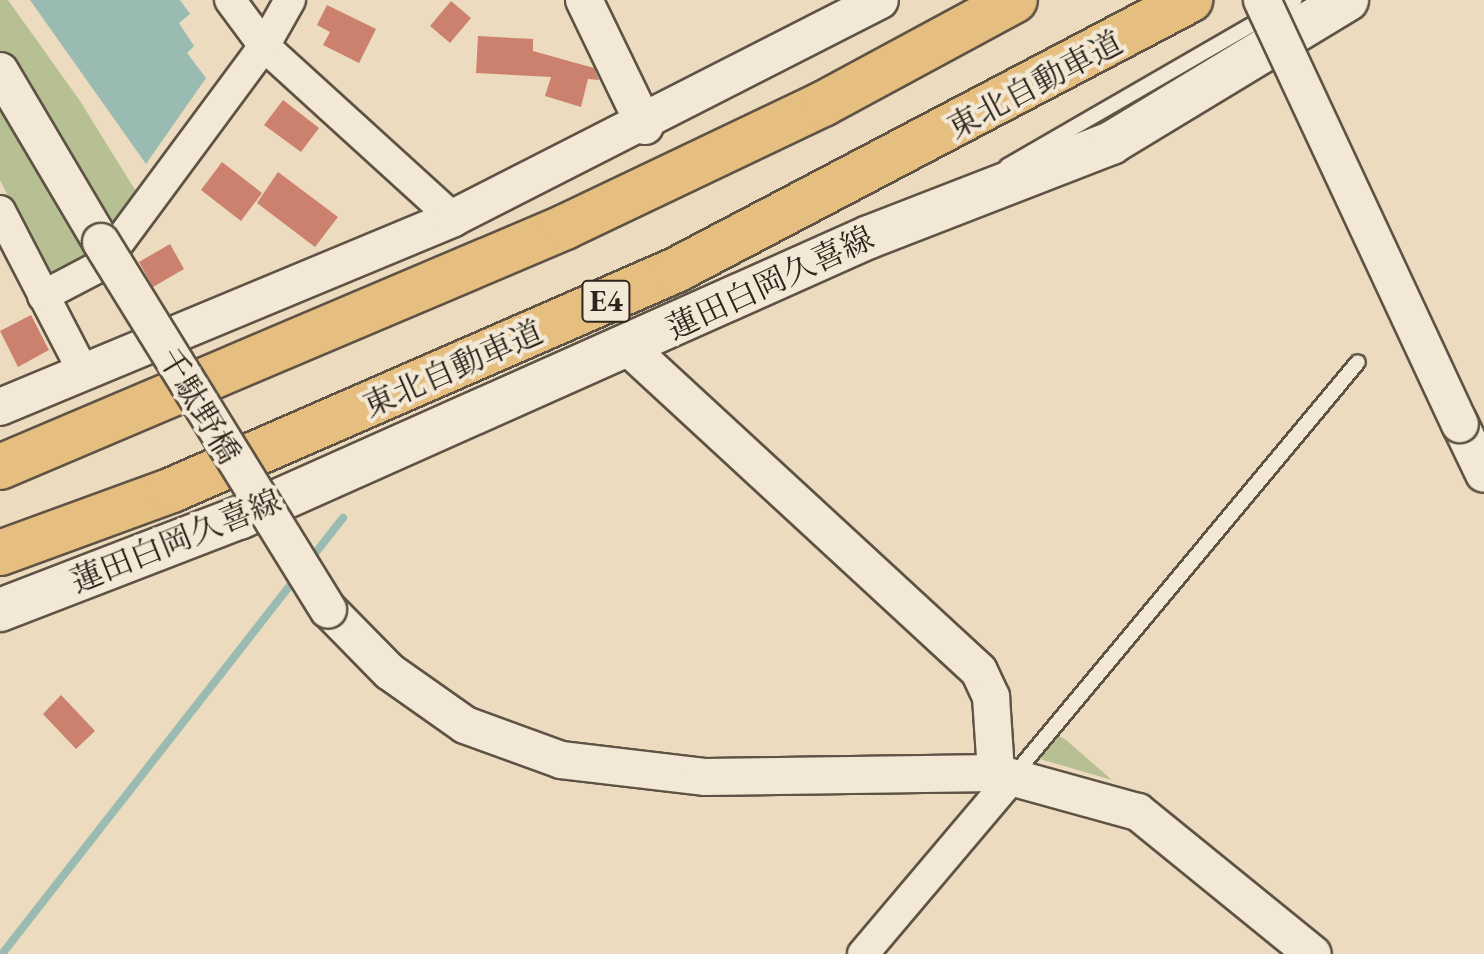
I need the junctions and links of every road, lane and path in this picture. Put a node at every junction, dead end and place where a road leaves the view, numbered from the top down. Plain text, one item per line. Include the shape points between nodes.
1 (230, 0) edge
2 (290, 0) edge
3 (584, 0) edge
4 (1015, 0) edge
5 (1190, 0) edge
6 (1262, 0) edge
7 (1294, 0) edge
8 (1347, 0) edge
9 (880, 4) edge
10 (264, 46) junction
11 (0, 71) edge
12 (645, 126) junction
13 (962, 200) junction
14 (0, 211) edge
15 (453, 218) junction
16 (43, 296) junction
17 (629, 348) junction
18 (1358, 362) dead end
19 (84, 373) junction
20 (0, 407) edge
21 (0, 467) edge
22 (1484, 474) edge
23 (0, 553) edge
24 (0, 610) edge
25 (1005, 774) junction
26 (863, 954) edge
27 (1313, 954) edge

1 - 10 street
2 - 10 street
3 - 12 street
4 - 21 highway via 823,104 565,227
5 - 23 highway, 東北自動車道 / E4 via 676,270 172,490
6 - 22 street, bridge
7 - 13 lane via 1035,145
8 - 13 main road, 蓮田白岡久喜線 via 1111,143
9 - 12 street
10 - 15 street
10 - 16 street via 102,265
11 - 25 street, 千駄野橋, bridge via 328,609 390,672 465,725 561,760 706,777
12 - 15 street
13 - 17 main road, 蓮田白岡久喜線
14 - 16 street
15 - 19 street
16 - 19 street
17 - 24 main road, 蓮田白岡久喜線 via 239,518
17 - 25 street via 979,671 991,697
18 - 25 lane
19 - 20 street
25 - 26 street
25 - 27 street, 千駄野橋 via 1161,826

